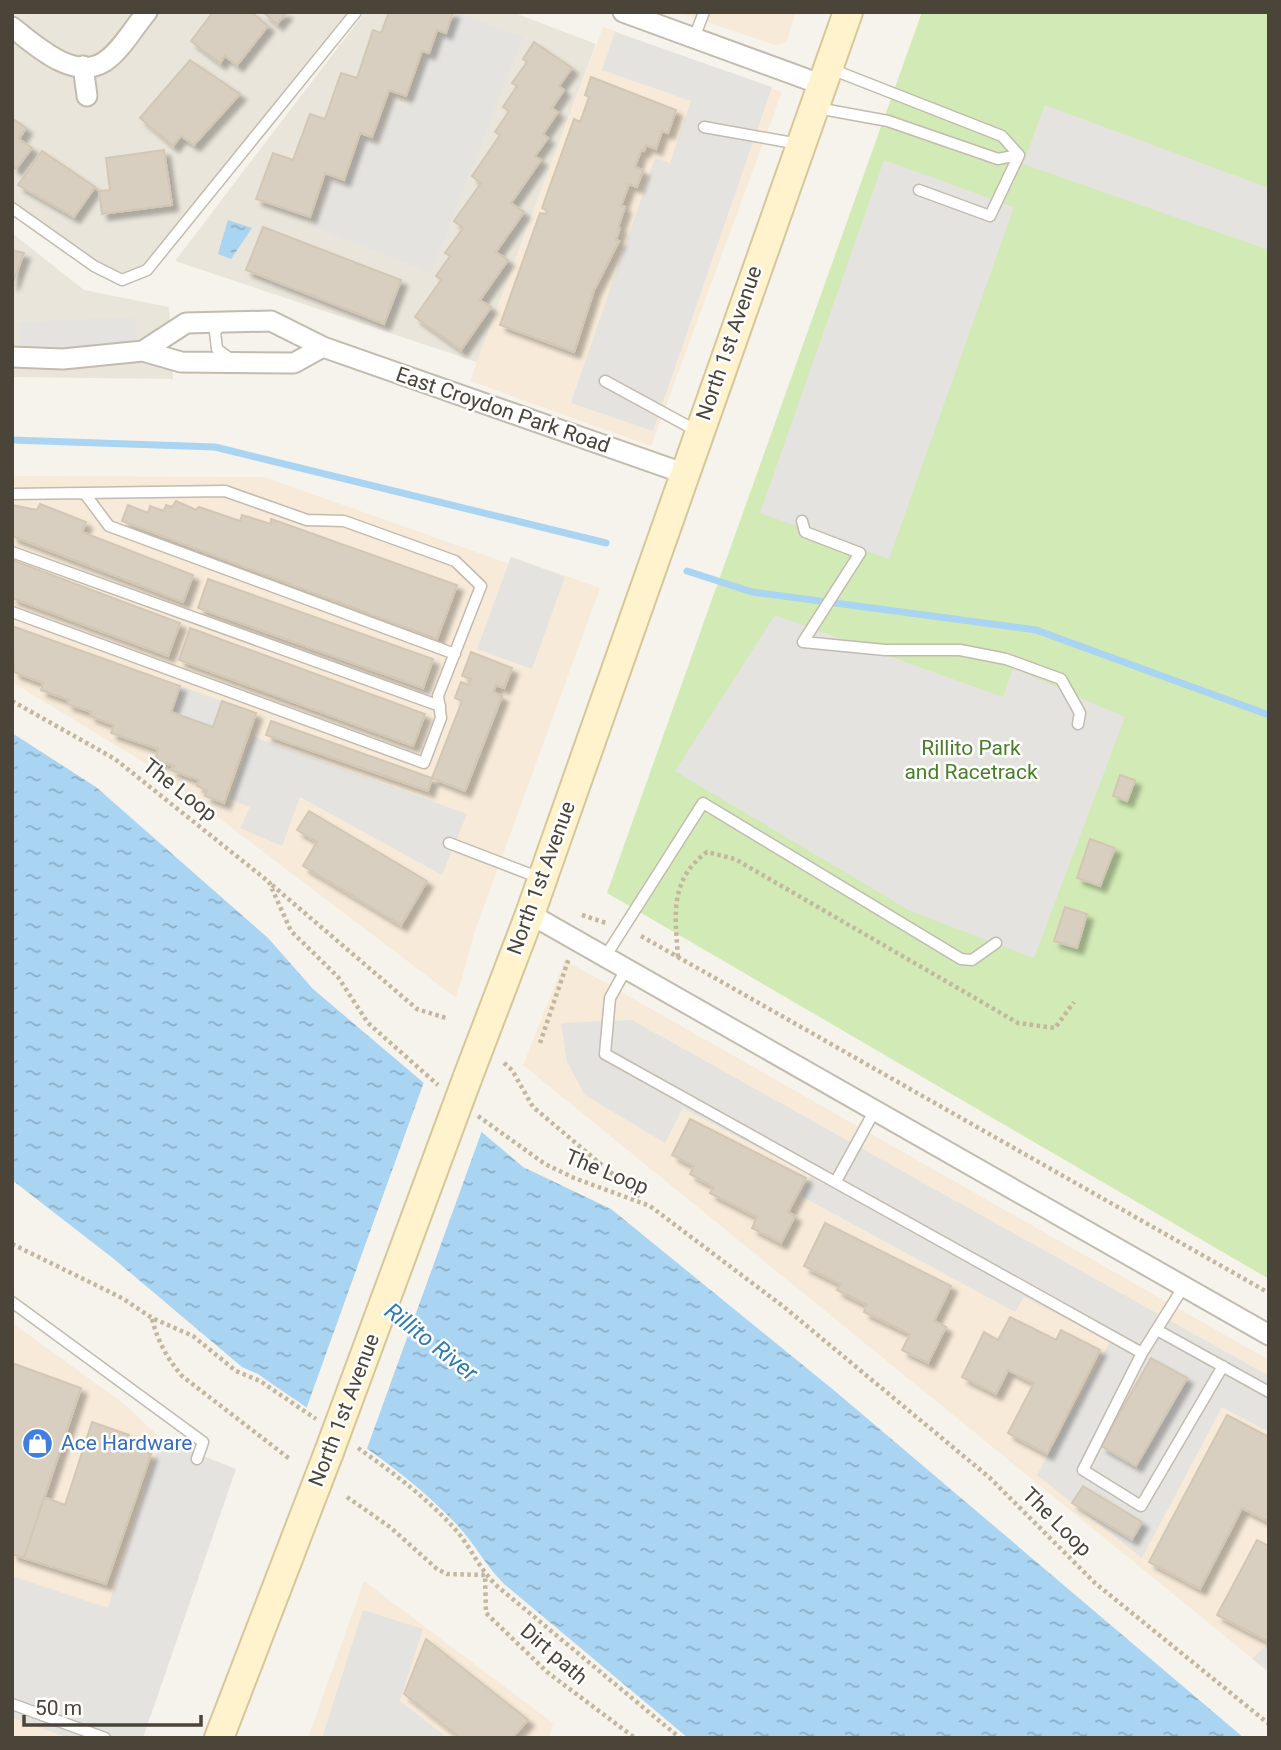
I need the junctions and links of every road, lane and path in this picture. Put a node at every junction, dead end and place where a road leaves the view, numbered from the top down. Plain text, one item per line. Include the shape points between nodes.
1 (147, 12) edge
2 (356, 12) edge
3 (623, 12) edge
4 (704, 12) edge
5 (848, 12) edge
6 (12, 27) edge
7 (694, 38) junction
8 (86, 66) junction
9 (820, 86) junction
10 (87, 96) dead end
11 (704, 127) dead end
12 (800, 144) junction
13 (1019, 155) junction
14 (919, 190) dead end
15 (12, 208) edge
16 (223, 322) junction
17 (323, 347) junction
18 (143, 351) junction
19 (12, 357) edge
20 (235, 362) junction
21 (605, 382) dead end
22 (698, 432) junction
23 (683, 473) junction
24 (12, 494) edge
25 (85, 494) junction
26 (802, 522) dead end
27 (12, 552) edge
28 (12, 612) edge
29 (455, 654) junction
30 (12, 701) edge
31 (439, 706) junction
32 (1079, 723) dead end
33 (449, 843) dead end
34 (542, 879) junction
35 (269, 882) junction
36 (530, 914) junction
37 (582, 915) dead end
38 (606, 923) dead end
39 (641, 936) dead end
40 (996, 943) dead end
41 (605, 957) junction
42 (678, 957) junction
43 (569, 958) dead end
44 (626, 969) junction
45 (1074, 1002) dead end
46 (446, 1018) dead end
47 (540, 1043) dead end
48 (504, 1063) dead end
49 (454, 1083) junction
50 (470, 1110) dead end
51 (875, 1110) junction
52 (836, 1181) junction
53 (650, 1206) junction
54 (12, 1244) edge
55 (1184, 1286) junction
56 (1269, 1293) edge
57 (12, 1302) edge
58 (152, 1318) junction
59 (1157, 1330) junction
60 (1269, 1335) edge
61 (1142, 1353) junction
62 (1223, 1366) junction
63 (1269, 1392) edge
64 (336, 1441) junction
65 (197, 1458) dead end
66 (290, 1460) dead end
67 (347, 1497) dead end
68 (485, 1575) junction
69 (12, 1704) edge
70 (1269, 1724) edge
71 (105, 1738) edge
72 (219, 1738) edge
73 (635, 1738) edge
74 (680, 1738) edge

1 - 8 street via 114,53 103,62
2 - 15 lane via 147,270 122,280 94,266
3 - 7 street
4 - 7 lane
5 - 9 main road, North 1st Avenue
6 - 8 street via 54,58
7 - 9 street
8 - 10 street
9 - 12 main road, North 1st Avenue
9 - 13 lane via 888,121 998,159
9 - 13 lane via 1002,136
11 - 12 lane
12 - 22 main road, North 1st Avenue
13 - 14 lane via 990,216
16 - 17 street, East Croydon Park Road via 271,321
16 - 18 street, East Croydon Park Road via 186,323
16 - 20 lane via 215,332 217,349
17 - 20 street, East Croydon Park Road via 294,363
17 - 23 street, East Croydon Park Road
18 - 19 street, East Croydon Park Road via 63,359
18 - 20 street, East Croydon Park Road via 181,362
21 - 22 lane
22 - 23 main road, North 1st Avenue
23 - 34 main road, North 1st Avenue
24 - 25 lane
25 - 29 lane via 108,526
25 - 29 lane via 225,491 307,520 344,521 455,561 481,586
26 - 32 lane via 804,533 860,553 803,642 885,650 960,650 1006,659 1061,679 1080,713
27 - 31 lane
28 - 31 lane via 424,763 441,718
29 - 31 lane via 438,696
30 - 35 path, The Loop via 115,760
33 - 34 lane
34 - 36 main road, North 1st Avenue
35 - 46 path via 417,1009
35 - 49 path, The Loop via 290,931 338,977 361,1014
36 - 41 street
36 - 49 main road, North 1st Avenue
37 - 38 path
39 - 42 path
40 - 41 lane via 972,960 961,959 703,803
41 - 44 street
42 - 45 path via 674,901 695,861 707,852 735,859 1018,1023 1055,1028
42 - 56 path
43 - 47 path
44 - 51 street
44 - 52 lane via 610,998 605,1054
48 - 53 path via 533,1107
49 - 64 main road, North 1st Avenue, bridge
50 - 53 path, The Loop via 545,1164
51 - 52 lane
51 - 55 street
52 - 61 lane
53 - 70 path, The Loop via 913,1412 990,1478 1095,1583
54 - 58 path via 122,1298
55 - 59 lane
55 - 60 street
57 - 65 lane via 203,1442
58 - 64 path via 200,1340 236,1371 266,1384
58 - 66 path via 163,1349 182,1376
59 - 61 lane
59 - 62 lane
61 - 62 lane via 1083,1470 1141,1506
62 - 63 lane
64 - 68 path via 411,1488 455,1530
64 - 72 main road, North 1st Avenue
67 - 68 path via 390,1527 436,1569 447,1574
68 - 73 path, Dirt path via 485,1613 547,1672
68 - 74 path
69 - 71 lane

